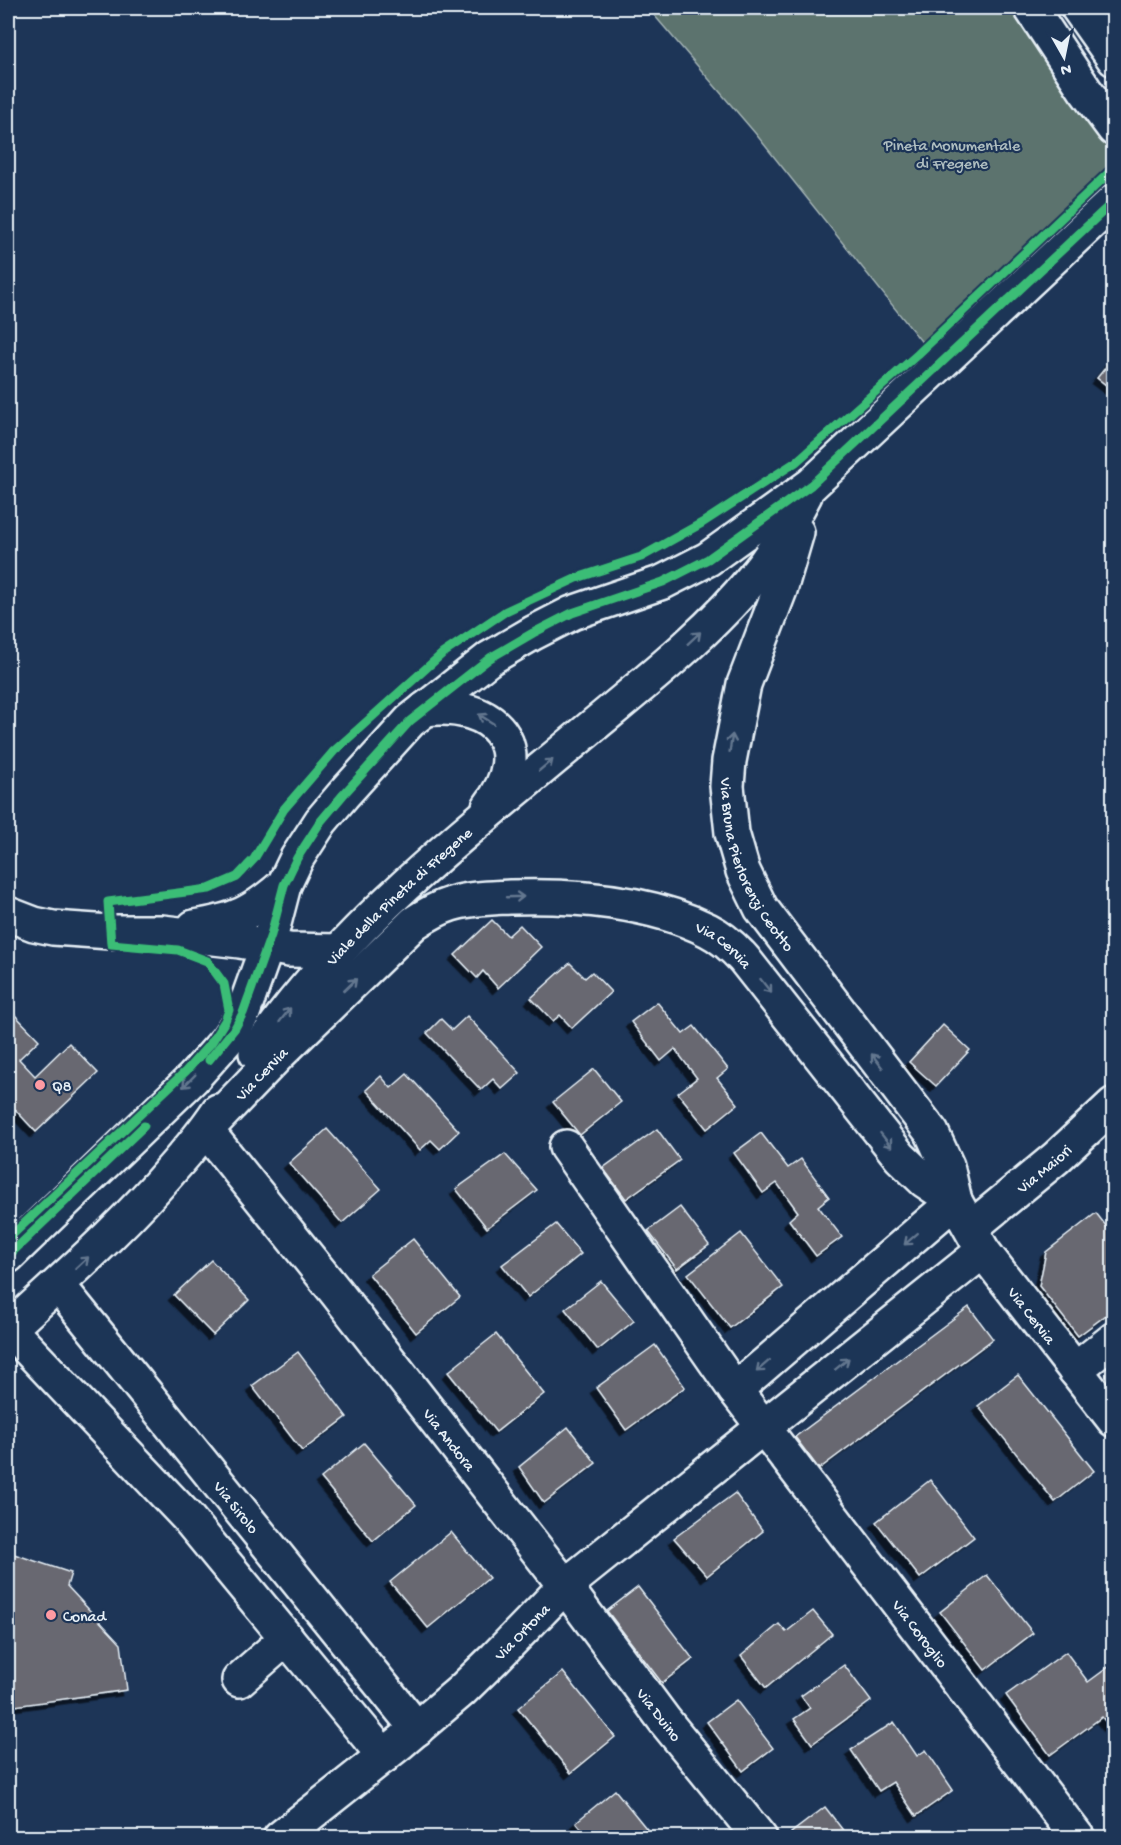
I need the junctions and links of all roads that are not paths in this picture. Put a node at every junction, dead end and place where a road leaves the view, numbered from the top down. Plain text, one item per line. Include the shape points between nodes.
1 (1031, 8) edge
2 (1078, 8) edge
3 (1113, 59) edge
4 (1113, 129) edge
5 (1113, 201) edge
6 (811, 485) junction
7 (425, 709) junction
8 (478, 823) junction
9 (284, 885) junction
10 (8, 914) edge
11 (162, 932) junction
12 (210, 937) junction
13 (268, 946) junction
14 (339, 951) junction
15 (249, 997) junction
16 (1113, 1104) edge
17 (206, 1130) junction
18 (566, 1147) dead end
19 (970, 1227) junction
20 (8, 1256) edge
21 (58, 1285) junction
22 (8, 1330) edge
23 (1113, 1339) edge
24 (1075, 1370) junction
25 (735, 1390) junction
26 (1113, 1420) edge
27 (764, 1427) junction
28 (565, 1586) junction
29 (287, 1638) junction
30 (239, 1680) dead end
31 (417, 1729) junction
32 (384, 1756) junction
33 (280, 1838) edge
34 (760, 1838) edge
35 (1078, 1838) edge

1 - 4 street
2 - 3 street
5 - 6 street, Viale della Pineta di Fregene
6 - 7 street, Viale della Pineta di Fregene via 708,559 663,582 572,613 533,633 490,658
8 -> 6 street, Viale della Pineta di Fregene via 656,673 735,598 776,548
19 -> 6 street, Via Bruna Pierlorenzi Ceotto via 932,1133 761,908 743,871 732,833 727,786 729,761 744,684 780,590
8 -> 7 street via 507,778 508,755 502,734 473,712 447,707
7 - 9 street, Viale della Pineta di Fregene via 321,821
8 - 14 street, Viale della Pineta di Fregene via 381,908
9 - 11 street via 257,908 232,919
9 - 13 street, Viale della Pineta di Fregene
10 - 11 street via 53,928
11 - 12 street
12 - 13 street
12 - 15 street via 229,956
13 - 14 street
13 - 15 street, Viale della Pineta di Fregene
17 -> 14 street, Viale della Pineta di Fregene via 258,1049
15 -> 20 street, Viale della Pineta di Fregene via 236,1028 194,1078
16 - 19 street, Via Maiori via 1056,1158
17 -> 19 street, Via Cervia via 278,1055 422,918 451,904 481,898 589,900 666,914 711,931 731,946 900,1157
21 -> 17 street, Viale della Pineta di Fregene via 121,1226
17 - 28 street, Via Andora
18 - 25 street
19 - 24 street, Via Cervia
19 -> 25 street
27 -> 19 street, Via Ortona
21 - 22 street, Viale della Pineta di Fregene
21 - 31 street, Via Sirolo
22 - 29 street via 188,1517
23 - 24 street
24 - 26 street, Via Cervia
25 - 27 street, Via Coroglio
27 - 28 street, Via Ortona
27 - 35 street, Via Coroglio
28 - 31 street, Via Ortona via 495,1659
28 - 34 street, Via Duino via 665,1721
29 - 30 street
29 - 32 street
31 - 32 street, Via Ortona
32 - 33 street, Via Ortona

